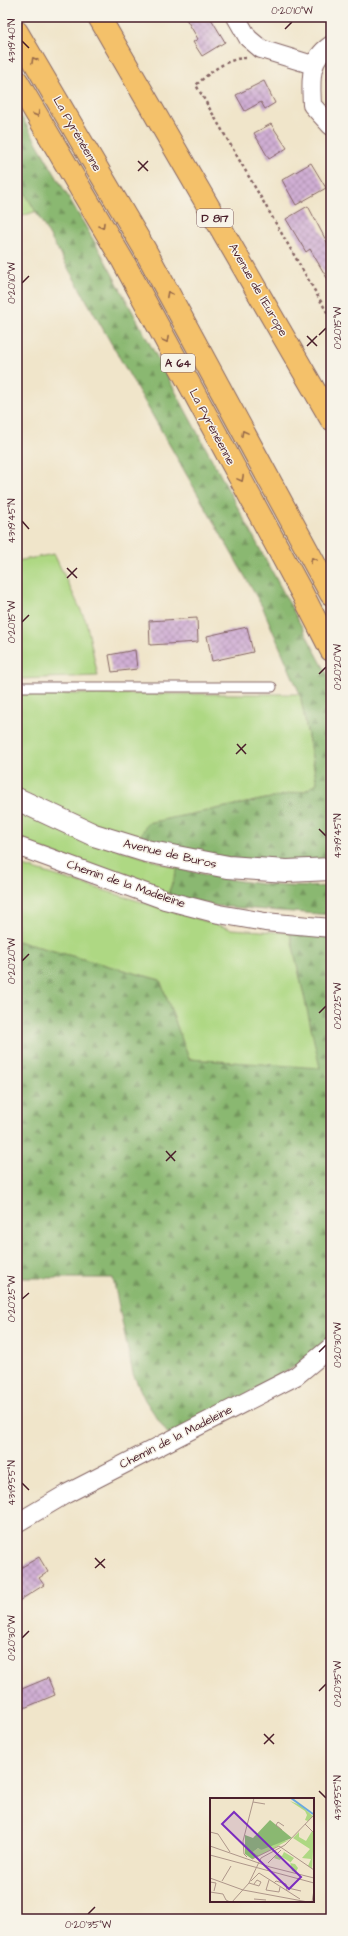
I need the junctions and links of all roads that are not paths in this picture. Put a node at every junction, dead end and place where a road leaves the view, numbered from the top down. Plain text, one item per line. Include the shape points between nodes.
1 (99, 17) edge
2 (236, 17) edge
3 (17, 32) edge
4 (331, 45) edge
5 (313, 65) junction
6 (17, 81) edge
7 (331, 126) edge
8 (331, 419) edge
9 (331, 594) edge
10 (331, 650) edge
11 (17, 687) edge
12 (272, 687) dead end
13 (17, 799) edge
14 (17, 846) edge
15 (331, 869) edge
16 (331, 928) edge
17 (331, 1347) edge
18 (17, 1523) edge

1 - 8 main road, Avenue de l'Europe / D 817
2 - 5 street via 248,38 261,49
9 -> 3 main road, La Pyrénéenne / A 64 via 144,248
4 - 5 street
5 - 7 street via 312,105
6 -> 10 main road, La Pyrénéenne / A 64 via 123,261
11 - 12 lane
13 - 15 street, Avenue de Buros via 94,836 146,851 228,867 287,871
14 - 16 street, Chemin de la Madeleine via 172,902 265,922
17 - 18 street, Chemin de la Madeleine via 296,1376 66,1494

